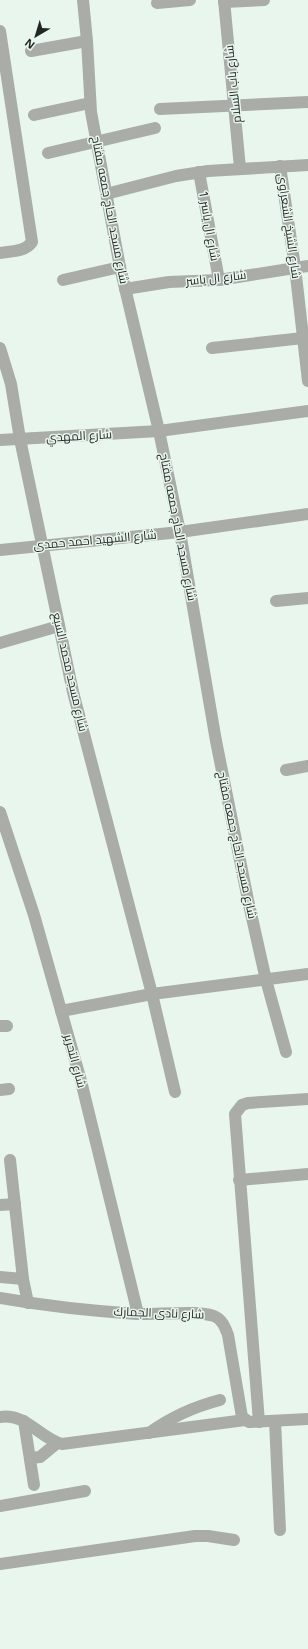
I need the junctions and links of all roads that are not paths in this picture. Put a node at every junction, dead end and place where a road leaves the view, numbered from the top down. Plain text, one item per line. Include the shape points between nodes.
1 (83, 0) edge
2 (190, 0) edge
3 (264, 0) edge
4 (224, 1) edge
5 (156, 3) dead end
6 (0, 31) edge
7 (87, 41) junction
8 (31, 51) dead end
9 (308, 102) edge
10 (90, 103) junction
11 (235, 105) junction
12 (160, 109) dead end
13 (34, 115) dead end
14 (155, 128) dead end
15 (96, 142) junction
16 (48, 153) dead end
17 (308, 165) edge
18 (280, 166) junction
19 (240, 168) junction
20 (199, 172) junction
21 (106, 194) junction
22 (0, 253) edge
23 (308, 266) edge
24 (295, 267) junction
25 (120, 268) junction
26 (63, 280) dead end
27 (218, 280) junction
28 (124, 289) junction
29 (303, 338) junction
30 (0, 348) edge
31 (212, 348) dead end
32 (308, 381) edge
33 (308, 411) edge
34 (159, 431) junction
35 (20, 439) junction
36 (0, 440) edge
37 (308, 514) edge
38 (180, 532) junction
39 (42, 545) junction
40 (0, 550) edge
41 (308, 598) edge
42 (276, 601) dead end
43 (59, 626) junction
44 (0, 643) edge
45 (308, 766) edge
46 (286, 770) dead end
47 (0, 812) edge
48 (308, 974) edge
49 (266, 980) junction
50 (152, 994) junction
51 (61, 1011) junction
52 (286, 1052) dead end
53 (175, 1092) dead end
54 (308, 1098) edge
55 (10, 1160) dead end
56 (308, 1174) edge
57 (239, 1180) junction
58 (15, 1204) junction
59 (0, 1205) edge
60 (0, 1278) edge
61 (24, 1279) junction
62 (0, 1298) edge
63 (28, 1303) junction
64 (138, 1314) junction
65 (220, 1400) dead end
66 (0, 1417) edge
67 (308, 1419) edge
68 (245, 1420) junction
69 (275, 1421) junction
70 (24, 1422) junction
71 (258, 1422) junction
72 (148, 1434) junction
73 (57, 1443) junction
74 (30, 1458) junction
75 (34, 1485) dead end
76 (85, 1491) dead end
77 (0, 1506) edge
78 (280, 1530) dead end
79 (234, 1540) dead end
80 (0, 1564) edge

1 - 7 street, شارع مسجد الحاج جمعه مفتاح
2 - 5 street
3 - 4 street
4 - 11 street, شارع باب السلام
6 - 22 street via 32,242 27,248
7 - 8 street
7 - 10 street, شارع مسجد الحاج جمعه مفتاح
9 - 11 street
10 - 13 street
10 - 15 street, شارع مسجد الحاج جمعه مفتاح
11 - 12 street
11 - 19 street, شارع باب السلام
14 - 15 street
15 - 16 street
15 - 21 street, شارع مسجد الحاج جمعه مفتاح
17 - 18 street
18 - 19 street
18 - 24 street, شارع الشيخ الشعراوى
19 - 20 street
20 - 21 street
20 - 27 street, شارع ال ياسر 1
21 - 25 street, شارع مسجد الحاج جمعه مفتاح
23 - 24 street, شارع ال ياسر
24 - 27 street, شارع ال ياسر
24 - 29 street, شارع الشيخ الشعراوى
25 - 26 street
25 - 28 street, شارع مسجد الحاج جمعه مفتاح
27 - 28 street, شارع ال ياسر via 169,282
28 - 34 street, شارع مسجد الحاج جمعه مفتاح
29 - 31 street
29 - 32 street, شارع الشيخ الشعراوى
30 - 35 street, شارع مسجد محمد السبع via 11,384
33 - 34 street
34 - 35 street, شارع المهدي
34 - 38 street, شارع مسجد الحاج جمعه مفتاح
35 - 36 street, شارع المهدي
35 - 39 street, شارع مسجد محمد السبع
37 - 38 street, شارع الشهيد احمد حمدى
38 - 39 street, شارع الشهيد احمد حمدى
38 - 49 street, شارع مسجد الحاج جمعه مفتاح via 230,814
39 - 40 street, شارع الشهيد احمد حمدى
39 - 43 street, شارع مسجد محمد السبع
41 - 42 street
43 - 44 street
43 - 50 street, شارع مسجد محمد السبع via 73,692
45 - 46 street
47 - 51 street, شارع التحرير via 34,915
48 - 49 street
49 - 50 street
49 - 52 street, شارع مسجد الحاج جمعه مفتاح
50 - 51 street
50 - 53 street, شارع مسجد محمد السبع
51 - 64 street, شارع التحرير via 81,1081
54 - 57 street via 248,1103 238,1109 235,1114
55 - 58 street
56 - 57 street
57 - 71 street
58 - 59 street
58 - 61 street
60 - 61 street
61 - 63 street
62 - 63 street, شارع نادى الجمارك
63 - 64 street, شارع نادى الجمارك
64 - 68 street, شارع نادى الجمارك via 203,1314 215,1316 224,1324 240,1413
65 - 72 street via 182,1412
66 - 70 street via 9,1416
67 - 69 street
68 - 71 street
68 - 72 street
69 - 71 street
69 - 78 street
70 - 73 street
70 - 74 street
72 - 73 street
73 - 74 street via 40,1457
74 - 75 street
76 - 77 street
79 - 80 street via 195,1536

